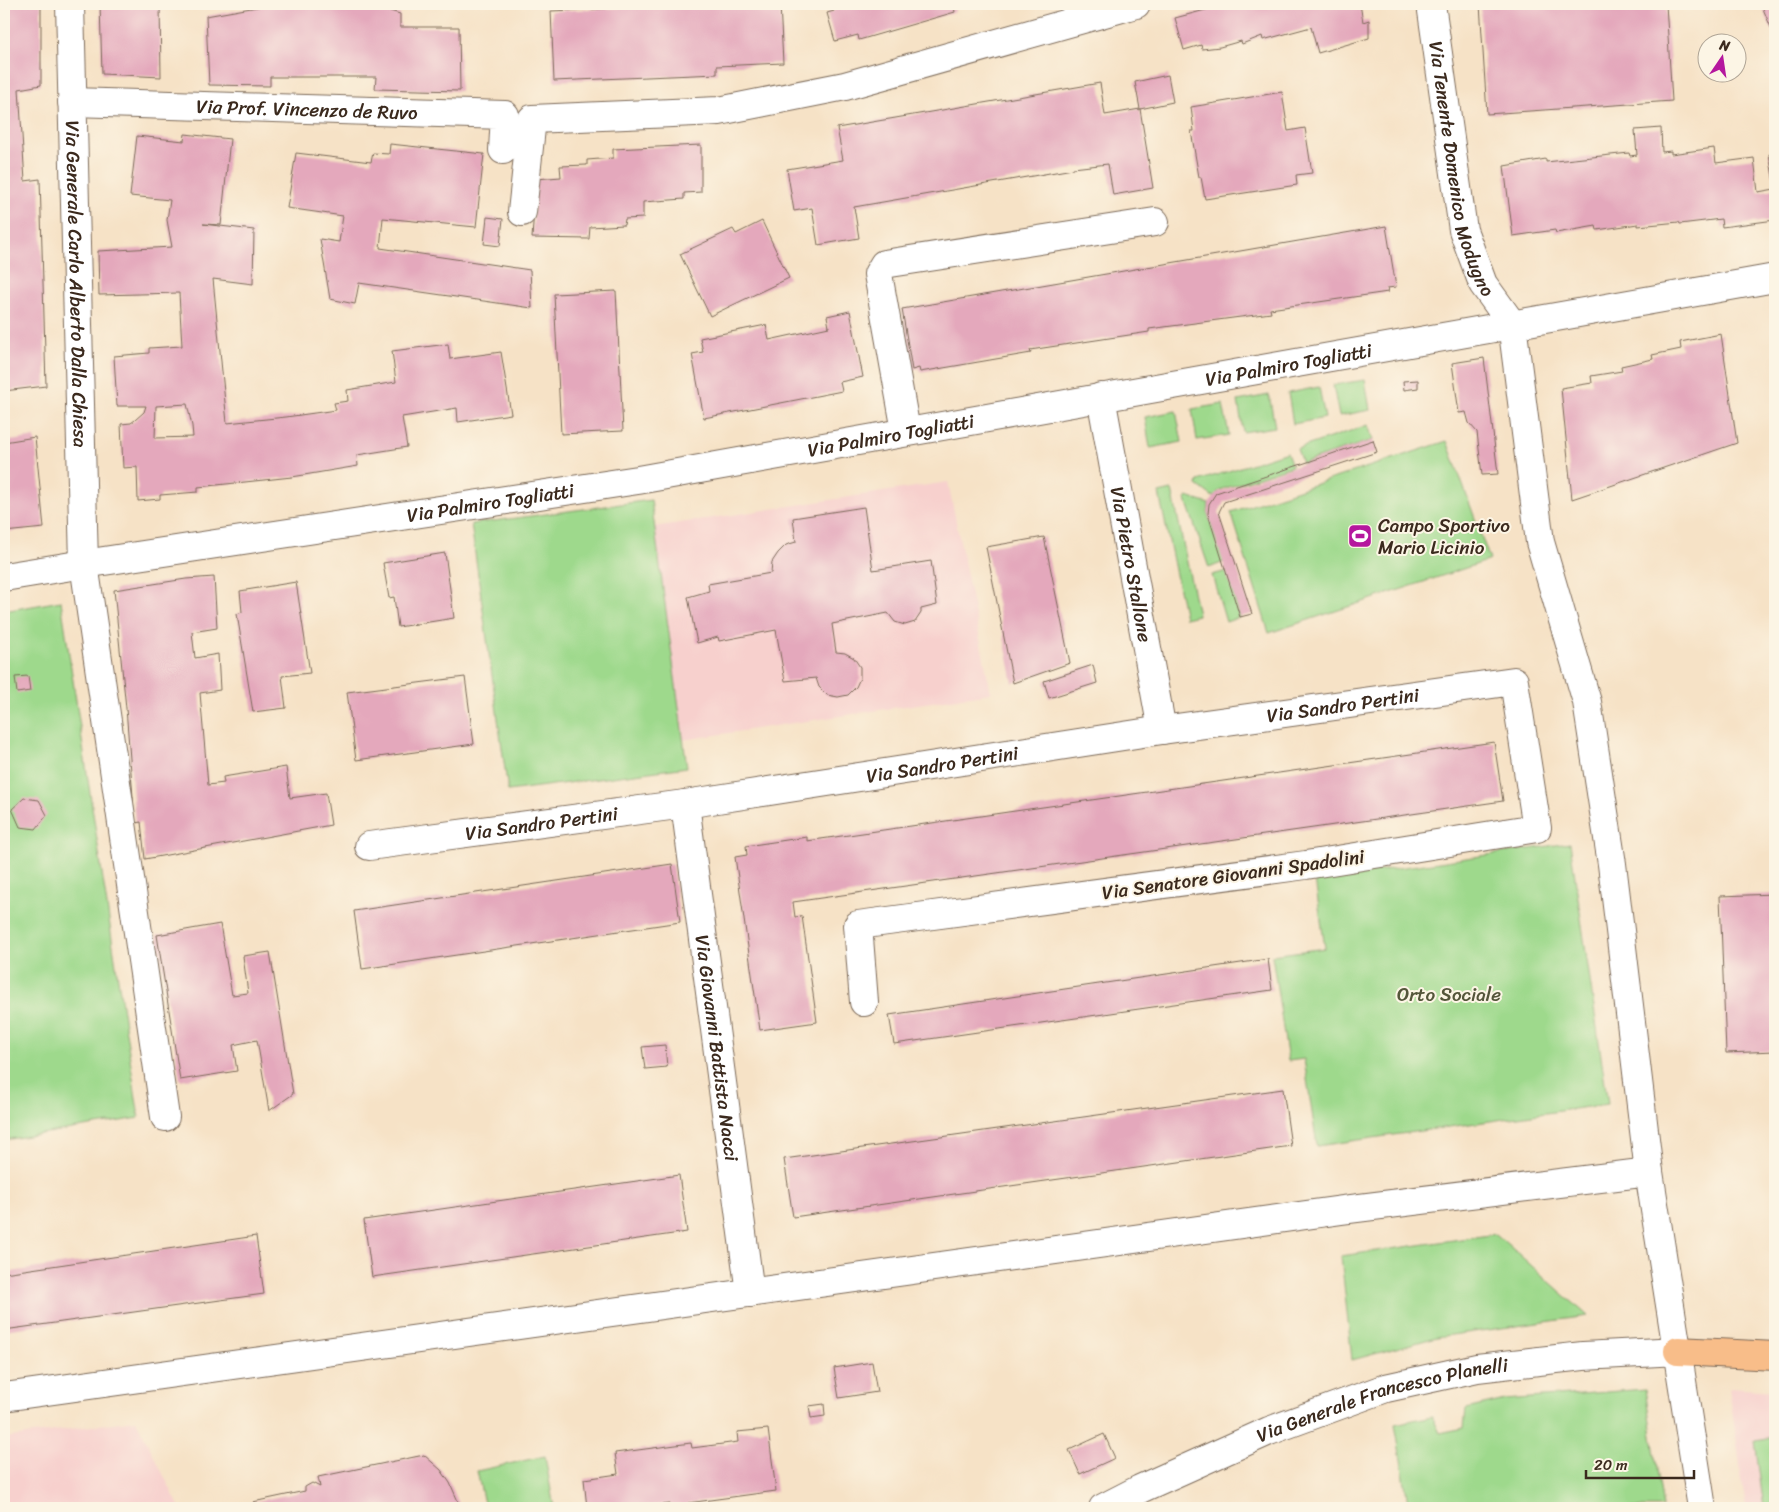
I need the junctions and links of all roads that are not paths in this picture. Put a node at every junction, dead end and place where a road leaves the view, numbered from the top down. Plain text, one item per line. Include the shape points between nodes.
1 (70, 4) edge
2 (1136, 4) edge
3 (1431, 4) edge
4 (72, 102) junction
5 (503, 150) dead end
6 (522, 212) dead end
7 (1155, 222) dead end
8 (1775, 278) edge
9 (1512, 324) junction
10 (1101, 397) junction
11 (906, 431) junction
12 (84, 564) junction
13 (4, 577) edge
14 (1514, 681) joint
15 (1162, 730) junction
16 (685, 804) junction
17 (369, 846) dead end
18 (864, 1002) dead end
19 (165, 1117) dead end
20 (1649, 1172) junction
21 (750, 1293) junction
22 (1678, 1351) junction
23 (1775, 1356) edge
24 (4, 1397) edge
25 (1103, 1508) edge
26 (1702, 1508) edge

1 - 4 street, Via Generale Carlo Alberto Dalla Chiesa
2 - 6 street via 845,86 718,111 532,119
3 - 9 street, Via Tenente Domenico Modugno via 1463,230 1483,284
4 - 5 street, Via Prof. Vincenzo de Ruvo via 506,115
4 - 12 street, Via Generale Carlo Alberto Dalla Chiesa
7 - 11 street via 884,264 878,274
8 - 9 street, Via Palmiro Togliatti
9 - 10 street, Via Palmiro Togliatti
9 - 20 street via 1540,542 1587,702 1612,864
10 - 11 street, Via Palmiro Togliatti
10 - 15 street, Via Pietro Stallone
11 - 12 street, Via Palmiro Togliatti via 638,480
12 - 13 street, Via Palmiro Togliatti
12 - 19 street, Via Generale Carlo Alberto Dalla Chiesa
14 - 15 street, Via Sandro Pertini
14 - 18 street, Via Senatore Giovanni Spadolini via 1537,828 1306,864 858,925
15 - 16 street, Via Sandro Pertini
16 - 17 street, Via Sandro Pertini
16 - 21 street, Via Giovanni Battista Nacci
20 - 21 street via 1342,1210
20 - 22 street
21 - 24 street
22 - 23 main road
22 - 25 street, Via Generale Francesco Planelli via 1583,1356 1477,1368 1386,1388 1269,1431
22 - 26 street

